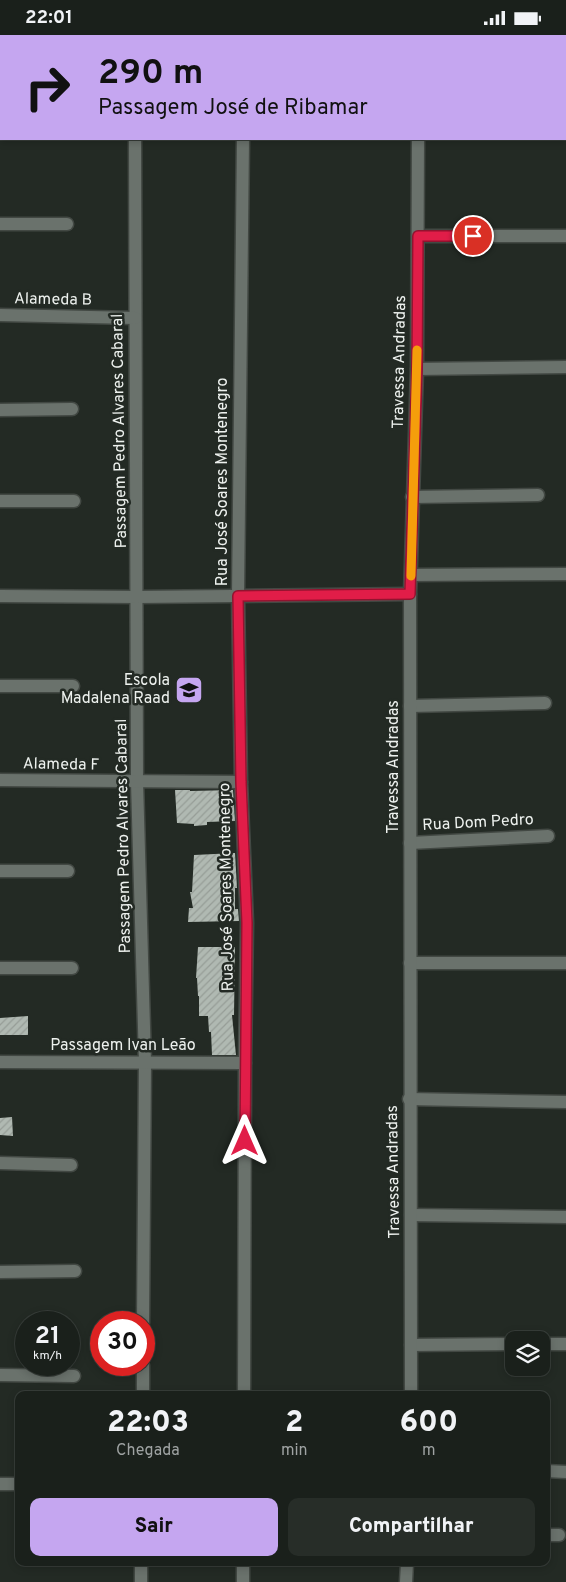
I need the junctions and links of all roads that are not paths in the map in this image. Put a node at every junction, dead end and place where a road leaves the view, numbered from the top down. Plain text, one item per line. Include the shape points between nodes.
1 (135, 140) edge
2 (242, 140) edge
3 (418, 140) edge
4 (0, 224) edge
5 (67, 224) dead end
6 (418, 236) junction
7 (566, 236) edge
8 (0, 315) edge
9 (135, 318) junction
10 (566, 367) edge
11 (417, 369) junction
12 (0, 409) edge
13 (72, 409) dead end
14 (538, 495) dead end
15 (412, 497) junction
16 (0, 501) edge
17 (74, 501) dead end
18 (566, 574) edge
19 (411, 575) junction
20 (410, 594) junction
21 (0, 596) edge
22 (238, 596) junction
23 (138, 597) junction
24 (0, 686) edge
25 (73, 686) dead end
26 (545, 703) dead end
27 (410, 707) junction
28 (0, 780) edge
29 (137, 782) junction
30 (241, 782) junction
31 (548, 836) dead end
32 (410, 843) junction
33 (0, 871) edge
34 (68, 871) dead end
35 (410, 963) junction
36 (566, 963) edge
37 (0, 968) edge
38 (72, 968) dead end
39 (0, 1062) edge
40 (145, 1062) junction
41 (245, 1063) junction
42 (409, 1099) junction
43 (566, 1102) edge
44 (0, 1163) edge
45 (71, 1165) dead end
46 (411, 1215) junction
47 (566, 1217) edge
48 (75, 1271) dead end
49 (0, 1272) edge
50 (143, 1311) edge
51 (505, 1344) edge
52 (550, 1344) edge
53 (566, 1344) edge
54 (411, 1345) junction
55 (0, 1375) edge
56 (15, 1375) edge
57 (143, 1376) edge
58 (143, 1391) edge
59 (244, 1391) edge
60 (410, 1391) edge
61 (550, 1471) edge
62 (566, 1472) edge
63 (0, 1484) edge
64 (15, 1484) edge
65 (141, 1566) edge
66 (244, 1566) edge
67 (407, 1566) edge
68 (141, 1582) edge
69 (244, 1582) edge
70 (406, 1582) edge

1 - 9 street, Passagem Pedro Alvares Cabaral
2 - 22 street, Rua José Soares Montenegro
3 - 6 street, Travessa Andradas
4 - 5 street
6 - 7 street
6 - 11 street, Travessa Andradas
8 - 9 street, Alameda B
9 - 23 street, Passagem Pedro Alvares Cabaral
10 - 11 street
11 - 15 street, Travessa Andradas
12 - 13 street
14 - 15 street
15 - 19 street, Travessa Andradas
16 - 17 street
18 - 19 street
19 - 20 street, Travessa Andradas
20 - 22 street
20 - 27 street, Travessa Andradas
21 - 23 street
22 - 23 street
22 - 30 street, Rua José Soares Montenegro
23 - 29 street, Passagem Pedro Alvares Cabaral
24 - 25 street
26 - 27 street
27 - 32 street, Travessa Andradas
28 - 29 street, Alameda F
29 - 30 street, Alameda F
29 - 40 street, Passagem Pedro Alvares Cabaral
30 - 41 street, Rua José Soares Montenegro via 247,923
31 - 32 street, Rua Dom Pedro
32 - 35 street, Travessa Andradas
33 - 34 street
35 - 36 street
35 - 42 street, Travessa Andradas
37 - 38 street
39 - 40 street, Passagem Ivan Leão
40 - 41 street, Passagem Ivan Leão
40 - 50 street, Passagem Pedro Alvares Cabaral
41 - 59 street, Rua José Soares Montenegro
42 - 43 street
42 - 46 street, Travessa Andradas
44 - 45 street
46 - 47 street
46 - 54 street, Travessa Andradas
48 - 49 street
51 - 54 street
52 - 53 street
54 - 60 street, Travessa Andradas
55 - 56 street
57 - 58 street
61 - 62 street
63 - 64 street
65 - 68 street
66 - 69 street
67 - 70 street

